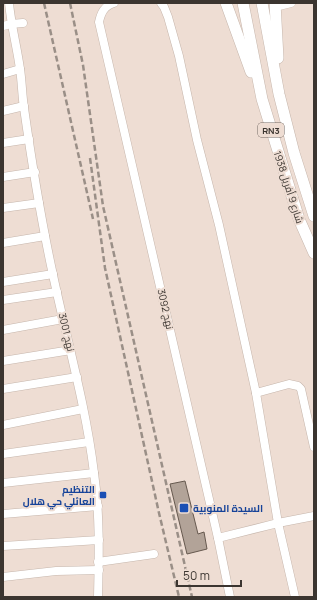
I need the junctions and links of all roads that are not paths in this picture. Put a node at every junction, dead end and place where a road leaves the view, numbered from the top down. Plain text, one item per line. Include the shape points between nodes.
1 (9, 3) edge
2 (114, 3) edge
3 (160, 3) edge
4 (226, 3) edge
5 (243, 3) edge
6 (262, 3) edge
7 (291, 3) edge
8 (275, 5) edge
9 (23, 23) dead end
10 (7, 25) edge
11 (20, 69) junction
12 (3, 74) edge
13 (279, 94) junction
14 (262, 99) junction
15 (24, 106) junction
16 (3, 111) edge
17 (29, 139) junction
18 (3, 143) edge
19 (34, 172) junction
20 (3, 177) edge
21 (39, 203) junction
22 (3, 208) edge
23 (313, 211) edge
24 (45, 236) junction
25 (3, 243) edge
26 (314, 253) edge
27 (53, 274) junction
28 (3, 282) edge
29 (57, 292) junction
30 (3, 300) edge
31 (63, 319) junction
32 (3, 330) edge
33 (71, 350) junction
34 (3, 360) edge
35 (77, 377) junction
36 (3, 389) edge
37 (256, 393) junction
38 (83, 409) junction
39 (3, 425) edge
40 (89, 442) junction
41 (314, 447) edge
42 (3, 454) edge
43 (94, 473) junction
44 (3, 483) edge
45 (98, 506) junction
46 (3, 514) edge
47 (314, 516) edge
48 (278, 523) junction
49 (218, 538) junction
50 (99, 540) junction
51 (3, 546) edge
52 (154, 554) dead end
53 (98, 566) junction
54 (3, 577) edge
55 (98, 597) edge
56 (230, 597) edge
57 (295, 597) edge

1 - 10 street, نهج 3001
2 - 49 street, نهج 3092 via 109,4 104,10 99,22
3 - 37 street via 168,17 179,56
4 - 14 main road
5 - 14 main road, شارع 9 أفريل 1938 / RN3
6 - 13 main road, شارع 9 أفريل 1938 / RN3
7 - 8 street
8 - 13 main road
9 - 10 street
10 - 11 street, نهج 3001
11 - 12 street
11 - 15 street, نهج 3001
13 - 23 main road, شارع 9 أفريل 1938 / RN3 via 294,153
14 - 26 main road, شارع 9 أفريل 1938 / RN3 via 298,220
15 - 16 street
15 - 17 street, نهج 3001
17 - 18 street
17 - 19 street, نهج 3001
19 - 20 street
19 - 21 street, نهج 3001
21 - 22 street
21 - 24 street, نهج 3001
24 - 25 street
24 - 27 street, نهج 3001
27 - 28 street
27 - 29 street, نهج 3001
29 - 30 street
29 - 31 street, نهج 3001
31 - 32 street
31 - 33 street, نهج 3001
33 - 34 street
33 - 35 street, نهج 3001
35 - 36 street
35 - 38 street, نهج 3001
37 - 41 street via 289,384 298,386 301,389
37 - 48 street
38 - 39 street
38 - 40 street, نهج 3001
40 - 42 street
40 - 43 street, نهج 3001
43 - 44 street
43 - 45 street, نهج 3001
45 - 46 street
45 - 50 street, نهج 3001
47 - 48 street
48 - 49 street
48 - 57 street
49 - 56 street, نهج 3092
50 - 51 street
50 - 53 street, نهج 3001
52 - 53 street
53 - 54 street
53 - 55 street, نهج 3001

